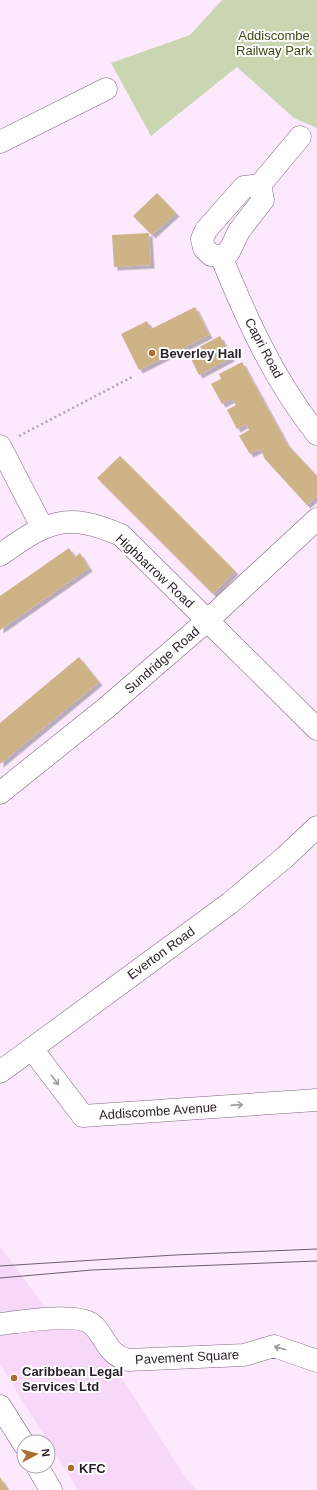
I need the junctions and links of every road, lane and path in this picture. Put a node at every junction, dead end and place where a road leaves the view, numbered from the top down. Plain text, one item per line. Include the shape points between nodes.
1 (106, 89) dead end
2 (300, 137) dead end
3 (0, 142) edge
4 (260, 185) junction
5 (220, 214) junction
6 (240, 231) junction
7 (221, 256) junction
8 (134, 376) dead end
9 (317, 434) edge
10 (0, 446) edge
11 (317, 519) edge
12 (42, 527) junction
13 (0, 555) edge
14 (208, 620) junction
15 (317, 729) edge
16 (0, 793) edge
17 (317, 827) edge
18 (32, 1049) junction
19 (0, 1072) edge
20 (317, 1100) edge
21 (0, 1324) edge
22 (317, 1361) edge
23 (0, 1406) edge
24 (18, 1434) edge
25 (42, 1474) edge
26 (51, 1490) edge

1 - 3 street
2 - 4 street
4 - 5 street via 244,187
4 - 6 street via 262,200
5 - 6 street
5 - 7 street via 206,230 202,239 204,248 211,255
6 - 7 street via 229,252
7 - 9 street, Capri Road via 239,301 276,374
8 - 10 path
10 - 12 street
11 - 14 street, Sundridge Road
12 - 13 street
12 - 14 street, Highbarrow Road via 79,521 121,535
14 - 15 street, Highbarrow Road
14 - 16 street, Sundridge Road via 106,708
17 - 18 street, Everton Road via 230,903
18 - 19 street, Everton Road
18 -> 20 street, Addiscombe Avenue via 83,1116
22 -> 21 street, Pavement Square via 274,1346 244,1354 128,1360 114,1354 95,1326 86,1320 62,1319
23 - 24 street
25 - 26 street

